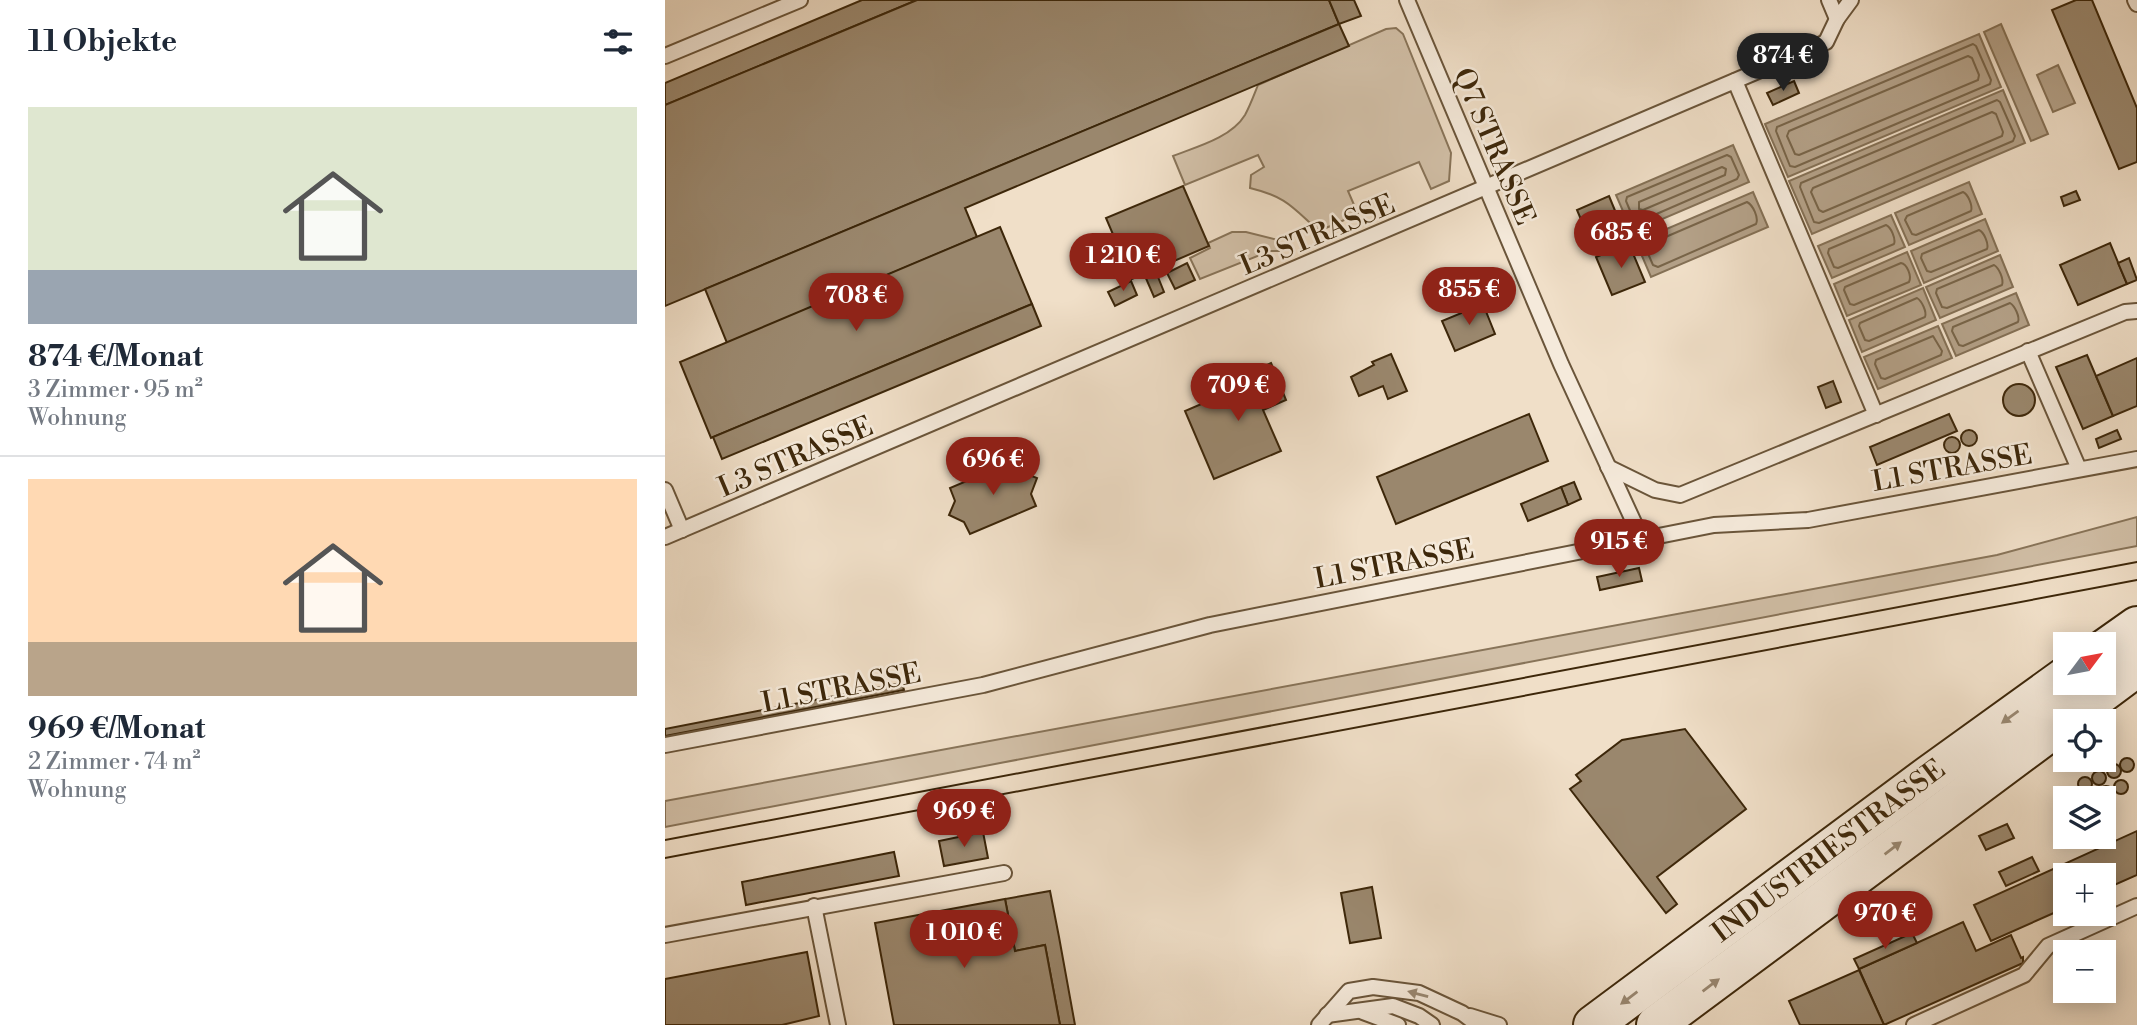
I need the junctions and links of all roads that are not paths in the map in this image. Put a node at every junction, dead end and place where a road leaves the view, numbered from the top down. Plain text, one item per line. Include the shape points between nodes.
1 (800, 0) edge
2 (1407, 0) edge
3 (1829, 0) edge
4 (1851, 0) edge
5 (1837, 19) junction
6 (665, 56) edge
7 (1735, 81) junction
8 (1486, 187) junction
9 (2137, 312) edge
10 (2028, 351) junction
11 (1875, 415) junction
12 (2137, 459) edge
13 (1608, 467) junction
14 (2079, 469) junction
15 (665, 490) edge
16 (683, 530) junction
17 (665, 537) edge
18 (1642, 540) junction
19 (2137, 625) edge
20 (2116, 640) edge
21 (2137, 667) edge
22 (2053, 686) edge
23 (665, 745) edge
24 (1003, 873) dead end
25 (2137, 905) edge
26 (814, 906) junction
27 (665, 935) edge
28 (1362, 1012) junction
29 (1462, 1013) junction
30 (1323, 1020) edge
31 (838, 1025) edge
32 (1398, 1025) edge
33 (1432, 1025) edge
34 (1478, 1025) edge
35 (1499, 1025) edge
36 (1593, 1025) edge
37 (1655, 1025) edge
38 (1915, 1025) edge

1 - 6 lane
2 - 8 lane, Q7 STRASSE
3 - 5 lane
4 - 5 lane, L3 STRASSE
5 - 7 lane, L3 STRASSE via 1826,42
7 - 8 lane, L3 STRASSE
7 - 11 lane
8 - 13 lane, Q7 STRASSE
8 - 16 lane, L3 STRASSE
9 - 10 lane via 2125,312
10 - 11 lane
10 - 14 lane
11 - 13 lane via 1680,495
12 - 14 lane, L1 STRASSE
13 - 18 lane, Q7 STRASSE
14 - 18 lane, L1 STRASSE via 1808,520 1714,525
15 - 16 lane
16 - 17 lane, L3 STRASSE
18 - 23 lane, L1 STRASSE via 1210,625 983,685
19 - 20 main road
37 -> 21 main road, INDUSTRIESTRASSE
22 -> 36 main road, INDUSTRIESTRASSE
24 - 26 lane
25 - 38 lane via 2047,946 2024,975
26 - 27 lane
26 - 31 lane
28 - 30 lane
28 - 32 lane
28 - 33 lane via 1392,1006
29 -> 30 lane via 1419,993 1373,987 1349,991
29 - 34 lane
29 - 35 lane

